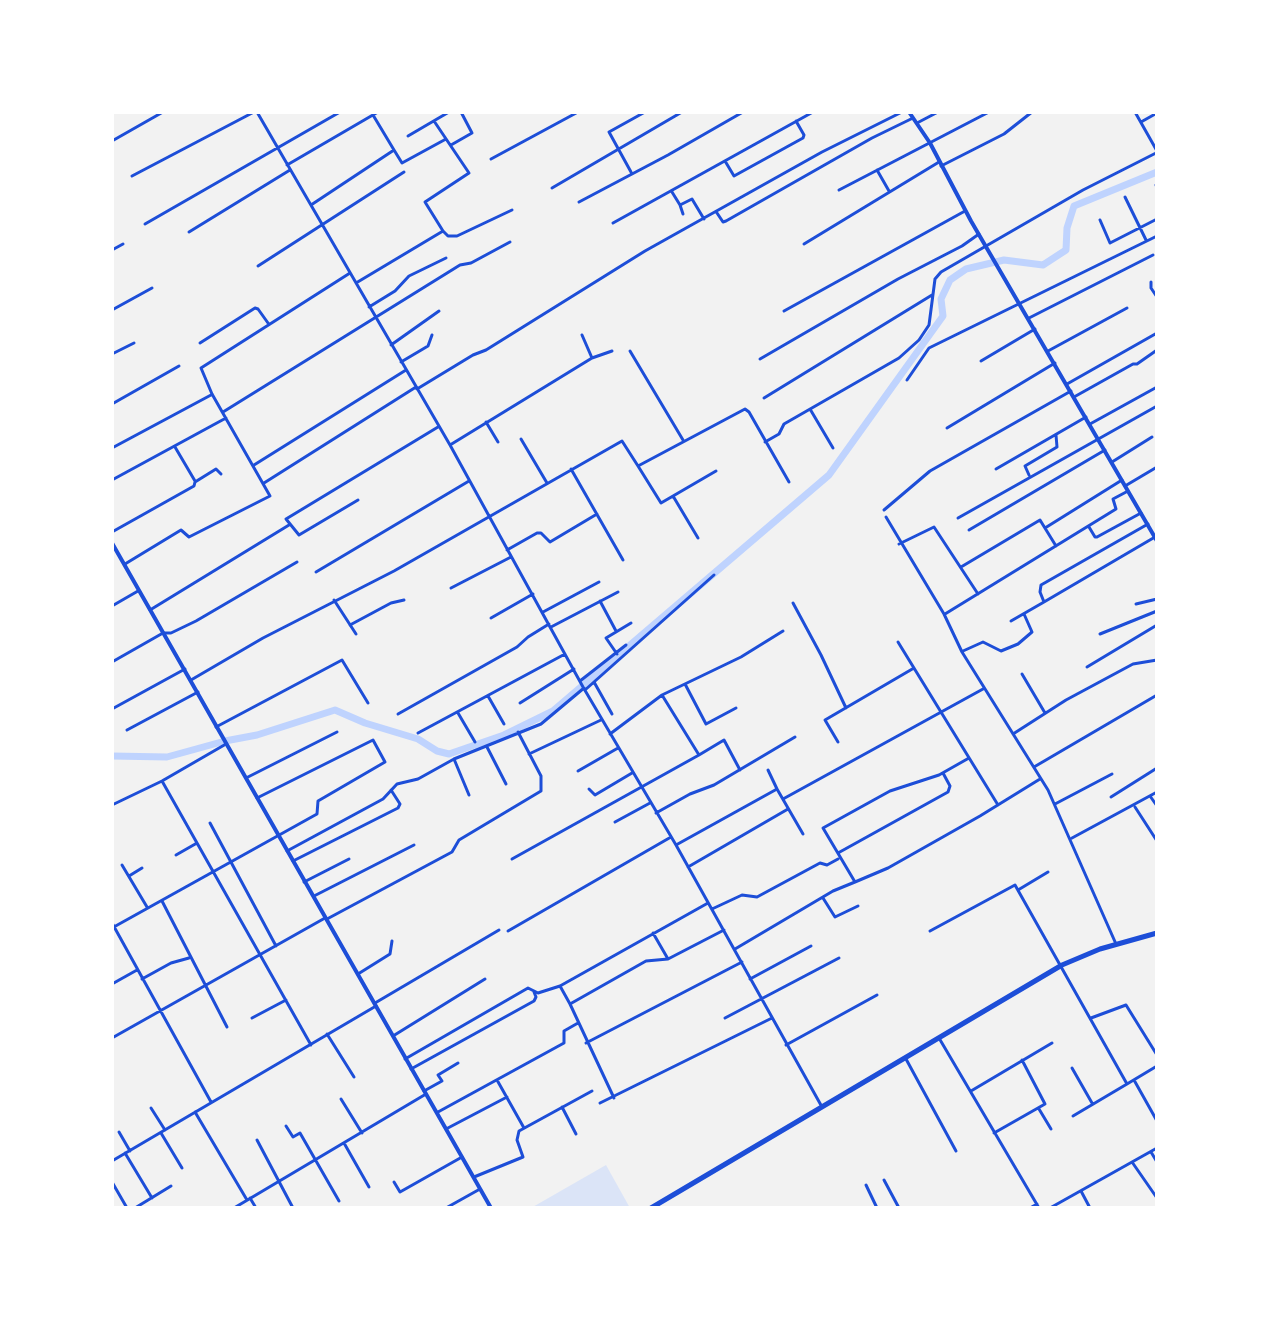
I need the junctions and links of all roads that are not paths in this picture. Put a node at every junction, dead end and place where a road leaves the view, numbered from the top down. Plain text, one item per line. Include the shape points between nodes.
1 (163, 112) edge
2 (255, 112) edge
3 (340, 112) edge
4 (449, 112) edge
5 (461, 112) edge
6 (578, 112) edge
7 (645, 112) edge
8 (682, 112) edge
9 (743, 112) edge
10 (813, 112) edge
11 (902, 112) edge
12 (909, 112) edge
13 (938, 112) edge
14 (989, 112) edge
15 (1032, 112) edge
16 (1135, 112) edge
17 (1157, 113) edge
18 (376, 114) edge
19 (913, 118) junction
20 (434, 121) junction
21 (796, 121) junction
22 (1141, 122) junction
23 (917, 123) junction
24 (408, 136) dead end
25 (446, 139) junction
26 (112, 141) edge
27 (930, 143) junction
28 (450, 145) junction
29 (278, 148) junction
30 (619, 149) junction
31 (394, 150) junction
32 (491, 159) dead end
33 (725, 161) junction
34 (940, 164) junction
35 (287, 165) junction
36 (290, 170) junction
37 (877, 170) junction
38 (404, 172) dead end
39 (631, 172) junction
40 (132, 176) dead end
41 (552, 188) dead end
42 (839, 190) dead end
43 (672, 192) junction
44 (890, 192) junction
45 (1125, 197) dead end
46 (579, 202) dead end
47 (311, 205) junction
48 (680, 205) junction
49 (512, 210) dead end
50 (965, 211) junction
51 (717, 213) junction
52 (683, 214) dead end
53 (1157, 219) edge
54 (704, 220) junction
55 (1100, 220) dead end
56 (613, 223) dead end
57 (145, 224) dead end
58 (322, 224) junction
59 (1140, 228) junction
60 (443, 231) junction
61 (189, 232) dead end
62 (979, 234) junction
63 (1157, 236) edge
64 (1146, 240) junction
65 (510, 242) dead end
66 (1110, 243) junction
67 (123, 244) dead end
68 (804, 244) dead end
69 (986, 245) junction
70 (112, 250) edge
71 (1115, 254) junction
72 (1153, 255) dead end
73 (446, 258) dead end
74 (258, 266) dead end
75 (350, 273) junction
76 (1151, 282) dead end
77 (356, 283) junction
78 (152, 288) dead end
79 (932, 295) junction
80 (1157, 297) edge
81 (1020, 303) junction
82 (369, 307) junction
83 (1127, 308) dead end
84 (112, 310) edge
85 (439, 311) dead end
86 (784, 311) dead end
87 (374, 317) junction
88 (1029, 318) junction
89 (268, 323) junction
90 (1157, 328) edge
91 (1035, 329) junction
92 (432, 335) dead end
93 (582, 335) dead end
94 (134, 343) dead end
95 (200, 343) dead end
96 (391, 345) junction
97 (1157, 350) edge
98 (612, 351) dead end
99 (630, 351) dead end
100 (1048, 351) junction
101 (112, 354) edge
102 (592, 358) junction
103 (760, 359) dead end
104 (981, 361) dead end
105 (401, 362) junction
106 (1055, 363) junction
107 (179, 366) dead end
108 (406, 370) junction
109 (907, 380) dead end
110 (1067, 384) junction
111 (1157, 387) edge
112 (417, 388) junction
113 (212, 394) junction
114 (1073, 394) junction
115 (764, 398) dead end
116 (112, 404) edge
117 (1157, 406) edge
118 (810, 409) junction
119 (223, 412) junction
120 (1086, 417) junction
121 (226, 418) junction
122 (486, 422) junction
123 (1090, 424) junction
124 (439, 427) junction
125 (947, 428) dead end
126 (1056, 435) junction
127 (1152, 437) dead end
128 (1098, 438) junction
129 (521, 439) dead end
130 (683, 440) junction
131 (498, 442) dead end
132 (765, 442) junction
133 (450, 445) junction
134 (175, 447) junction
135 (112, 448) edge
136 (833, 448) dead end
137 (1105, 450) junction
138 (1112, 462) junction
139 (254, 465) junction
140 (638, 466) junction
141 (1157, 467) edge
142 (571, 469) junction
143 (996, 469) dead end
144 (716, 471) dead end
145 (221, 474) dead end
146 (1030, 477) junction
147 (112, 480) edge
148 (469, 481) junction
149 (195, 482) junction
150 (789, 482) dead end
151 (264, 483) junction
152 (547, 483) junction
153 (1125, 486) junction
154 (673, 496) junction
155 (358, 500) dead end
156 (884, 510) dead end
157 (1141, 513) junction
158 (597, 514) junction
159 (488, 516) junction
160 (886, 517) dead end
161 (958, 518) dead end
162 (289, 525) junction
163 (1157, 526) edge
164 (1088, 527) junction
165 (1149, 527) junction
166 (1045, 528) junction
167 (969, 530) dead end
168 (112, 532) edge
169 (698, 538) dead end
170 (1156, 539) edge
171 (112, 543) edge
172 (899, 544) junction
173 (1056, 546) junction
174 (507, 550) junction
175 (118, 554) junction
176 (112, 557) edge
177 (511, 557) junction
178 (623, 560) dead end
179 (297, 562) dead end
180 (124, 565) junction
181 (961, 567) junction
182 (316, 572) dead end
183 (714, 575) dead end
184 (599, 582) dead end
185 (451, 588) dead end
186 (138, 591) junction
187 (618, 592) dead end
188 (533, 594) junction
189 (978, 594) junction
190 (1157, 599) edge
191 (334, 600) junction
192 (404, 600) dead end
193 (600, 601) junction
194 (1044, 602) junction
195 (793, 603) dead end
196 (1136, 604) dead end
197 (112, 606) edge
198 (150, 610) junction
199 (1157, 611) edge
200 (543, 612) junction
201 (944, 614) junction
202 (1024, 614) junction
203 (491, 618) dead end
204 (1011, 621) dead end
205 (631, 623) dead end
206 (350, 625) junction
207 (1157, 625) edge
208 (550, 626) junction
209 (616, 631) junction
210 (783, 631) dead end
211 (163, 633) junction
212 (356, 634) dead end
213 (1100, 634) dead end
214 (898, 642) dead end
215 (626, 645) dead end
216 (962, 652) junction
217 (565, 654) junction
218 (618, 655) junction
219 (1157, 660) edge
220 (112, 662) edge
221 (1087, 667) dead end
222 (914, 668) junction
223 (185, 669) junction
224 (574, 669) junction
225 (1022, 674) dead end
226 (191, 680) junction
227 (580, 681) junction
228 (594, 682) junction
229 (685, 684) junction
230 (984, 688) junction
231 (584, 689) junction
232 (198, 692) junction
233 (662, 695) junction
234 (1157, 695) edge
235 (488, 696) junction
236 (368, 703) dead end
237 (520, 703) dead end
238 (736, 708) dead end
239 (846, 708) junction
240 (112, 709) edge
241 (458, 713) junction
242 (940, 713) junction
243 (1045, 713) junction
244 (398, 714) dead end
245 (612, 714) dead end
246 (602, 720) junction
247 (504, 724) dead end
248 (216, 727) junction
249 (127, 730) dead end
250 (337, 732) dead end
251 (518, 732) junction
252 (418, 733) dead end
253 (610, 734) junction
254 (1013, 734) junction
255 (795, 737) dead end
256 (475, 742) dead end
257 (838, 742) dead end
258 (226, 744) junction
259 (487, 747) junction
260 (618, 748) junction
261 (529, 754) junction
262 (699, 755) junction
263 (969, 758) junction
264 (454, 759) junction
265 (1034, 767) junction
266 (1157, 768) edge
267 (740, 770) junction
268 (768, 770) dead end
269 (578, 771) dead end
270 (943, 772) junction
271 (632, 773) junction
272 (1112, 774) dead end
273 (246, 778) junction
274 (1041, 778) junction
275 (162, 781) junction
276 (506, 784) dead end
277 (640, 786) junction
278 (589, 789) dead end
279 (777, 789) junction
280 (391, 790) junction
281 (1157, 792) edge
282 (469, 795) dead end
283 (1150, 796) junction
284 (1111, 797) dead end
285 (257, 798) junction
286 (783, 799) junction
287 (650, 803) junction
288 (1055, 804) junction
289 (112, 805) edge
290 (998, 805) junction
291 (1135, 806) junction
292 (1157, 806) edge
293 (788, 809) junction
294 (656, 813) junction
295 (615, 822) dead end
296 (210, 823) dead end
297 (278, 834) junction
298 (803, 834) dead end
299 (671, 837) junction
300 (1071, 839) junction
301 (1157, 841) edge
302 (197, 843) junction
303 (414, 845) dead end
304 (676, 845) junction
305 (287, 851) junction
306 (176, 855) dead end
307 (838, 856) junction
308 (349, 859) dead end
309 (512, 859) dead end
310 (293, 861) junction
311 (231, 862) junction
312 (122, 865) dead end
313 (688, 867) junction
314 (142, 868) dead end
315 (213, 871) junction
316 (1048, 872) dead end
317 (129, 876) junction
318 (304, 882) junction
319 (855, 882) junction
320 (1018, 890) junction
321 (313, 896) junction
322 (823, 897) junction
323 (162, 901) junction
324 (708, 903) junction
325 (858, 906) dead end
326 (147, 908) junction
327 (712, 909) junction
328 (326, 918) junction
329 (113, 926) edge
330 (499, 930) dead end
331 (724, 930) junction
332 (508, 931) dead end
333 (930, 931) dead end
334 (653, 933) junction
335 (1157, 933) edge
336 (392, 941) dead end
337 (1116, 944) junction
338 (811, 946) dead end
339 (276, 947) junction
340 (735, 950) junction
341 (261, 955) junction
342 (191, 958) junction
343 (839, 958) dead end
344 (668, 959) junction
345 (742, 962) junction
346 (1062, 965) junction
347 (137, 970) junction
348 (358, 974) junction
349 (142, 979) junction
350 (485, 979) dead end
351 (750, 979) junction
352 (112, 984) edge
353 (560, 986) junction
354 (204, 987) junction
355 (534, 992) junction
356 (877, 995) dead end
357 (286, 1000) junction
358 (762, 1000) junction
359 (570, 1004) junction
360 (375, 1005) junction
361 (160, 1012) junction
362 (252, 1018) dead end
363 (725, 1018) dead end
364 (772, 1018) junction
365 (1091, 1018) junction
366 (578, 1023) junction
367 (227, 1027) dead end
368 (112, 1028) edge
369 (327, 1034) junction
370 (114, 1036) edge
371 (393, 1036) junction
372 (939, 1038) junction
373 (586, 1043) junction
374 (1052, 1043) dead end
375 (311, 1045) junction
376 (786, 1045) junction
377 (1157, 1055) edge
378 (905, 1058) junction
379 (405, 1059) junction
380 (1022, 1060) junction
381 (458, 1063) dead end
382 (1157, 1067) edge
383 (1072, 1068) dead end
384 (411, 1069) junction
385 (354, 1077) dead end
386 (497, 1080) junction
387 (1134, 1080) junction
388 (1127, 1084) junction
389 (592, 1091) dead end
390 (971, 1091) junction
391 (425, 1093) junction
392 (507, 1097) junction
393 (614, 1098) junction
394 (341, 1099) dead end
395 (211, 1102) junction
396 (600, 1103) dead end
397 (1093, 1104) junction
398 (562, 1107) junction
399 (822, 1107) junction
400 (151, 1108) dead end
401 (1039, 1109) junction
402 (195, 1112) junction
403 (437, 1113) junction
404 (1073, 1116) dead end
405 (1157, 1121) edge
406 (286, 1126) dead end
407 (524, 1128) junction
408 (446, 1129) junction
409 (1051, 1129) dead end
410 (119, 1132) dead end
411 (163, 1132) junction
412 (362, 1133) junction
413 (994, 1133) junction
414 (576, 1134) dead end
415 (257, 1140) dead end
416 (344, 1143) junction
417 (1157, 1148) edge
418 (956, 1151) dead end
419 (128, 1152) junction
420 (1151, 1152) junction
421 (462, 1157) junction
422 (314, 1160) junction
423 (112, 1161) edge
424 (1132, 1162) junction
425 (1157, 1162) edge
426 (182, 1168) dead end
427 (473, 1178) junction
428 (884, 1180) dead end
429 (278, 1181) junction
430 (112, 1182) edge
431 (394, 1182) dead end
432 (866, 1185) dead end
433 (171, 1186) dead end
434 (369, 1187) dead end
435 (480, 1189) junction
436 (114, 1191) edge
437 (1081, 1191) junction
438 (152, 1198) junction
439 (1157, 1198) edge
440 (249, 1199) junction
441 (339, 1201) dead end
442 (1038, 1206) edge
443 (127, 1208) edge
444 (135, 1208) edge
445 (234, 1208) edge
446 (256, 1208) edge
447 (293, 1208) edge
448 (446, 1208) edge
449 (491, 1208) edge
450 (651, 1208) edge
451 (877, 1208) edge
452 (899, 1208) edge
453 (1030, 1208) edge
454 (1050, 1208) edge
455 (1090, 1208) edge

1 - 26 street
2 - 29 street
2 - 40 street
3 - 29 street
4 - 20 street
5 - 28 street via 472,133
6 - 32 street
7 - 30 street via 609,132
8 - 30 street
9 - 39 street
10 - 21 street
11 - 51 street
12 - 19 main road
13 - 23 street
14 - 27 street
15 - 34 street via 1004,134
16 - 22 street
17 - 22 street
18 - 31 street
18 - 35 street
19 - 23 main road
19 - 51 street via 726,221
20 - 24 street
20 - 25 street
21 - 33 street
21 - 33 street via 803,138 734,176
22 - 69 street via 1156,153
23 - 27 main road
25 - 28 street
25 - 31 street via 402,163
27 - 34 main road
27 - 37 street
28 - 60 street via 468,174 425,202
29 - 35 street
29 - 57 street
30 - 39 street
30 - 41 street
31 - 47 street
33 - 43 street
34 - 44 street
34 - 50 main road
35 - 36 street
36 - 47 street
36 - 61 street
37 - 42 street
37 - 44 street
38 - 58 street
39 - 46 street
43 - 48 street
43 - 56 street
44 - 68 street
45 - 59 street
47 - 58 street
48 - 52 street
48 - 54 street via 692,199
49 - 60 street via 457,236
50 - 62 main road
50 - 86 street
51 - 54 street
53 - 59 street
54 - 112 street
55 - 66 street
58 - 74 street
58 - 75 street
59 - 64 street
59 - 66 street
60 - 77 street
62 - 69 main road
62 - 103 street
63 - 64 street
64 - 71 street
65 - 87 street via 460,265
66 - 71 street
67 - 70 street
69 - 79 street via 941,272
69 - 81 main road
71 - 81 street
72 - 88 street
73 - 82 street via 409,276
75 - 77 street
75 - 89 street
76 - 80 street
77 - 82 street
78 - 84 street
79 - 115 street
79 - 118 street via 931,321 919,340 899,358
81 - 88 main road
81 - 109 street via 929,348
82 - 87 street
83 - 100 street
85 - 96 street
87 - 96 street
87 - 119 street
88 - 91 main road
89 - 95 street via 255,308
89 - 113 street via 201,367
90 - 110 street
91 - 100 main road
91 - 104 street
92 - 105 street via 428,346
93 - 102 street
94 - 101 street
96 - 105 street
97 - 114 street
98 - 102 street
99 - 130 street
100 - 106 main road
102 - 122 street
105 - 108 street
106 - 110 main road
106 - 125 street
107 - 116 street
108 - 112 street
108 - 139 street
110 - 114 main road
111 - 123 street
112 - 124 street
112 - 151 street
113 - 119 street
113 - 135 street
114 - 120 main road
114 - 156 street via 930,471
117 - 128 street
118 - 132 street
118 - 136 street
119 - 121 street
120 - 123 main road
120 - 126 street
121 - 134 street
121 - 139 street
122 - 131 street
122 - 133 street
123 - 128 main road
124 - 133 street
124 - 162 street via 286,518
126 - 143 street
126 - 146 street via 1057,447 1025,466
127 - 138 street
128 - 137 main road
128 - 146 street
129 - 152 street
130 - 132 street via 745,409
130 - 140 street
132 - 150 street
133 - 148 street
134 - 147 street
134 - 149 street
137 - 138 main road
137 - 167 street
138 - 153 main road
139 - 151 street
140 - 142 street via 622,441
140 - 154 street via 661,503
141 - 153 street
142 - 152 street
142 - 158 street
144 - 154 street
145 - 149 street via 216,469
146 - 161 street
148 - 159 street
148 - 182 street
149 - 168 street
151 - 180 street via 270,496 189,537 181,530
152 - 159 street
153 - 157 main road
153 - 164 street via 1113,499 1116,509
153 - 166 street
154 - 169 street
155 - 162 street via 299,535
157 - 164 street via 1097,537
157 - 165 main road
158 - 174 street via 550,542 537,533
158 - 178 street
159 - 174 street
159 - 191 street
160 - 172 street
162 - 198 street
163 - 165 street
164 - 173 street
165 - 170 main road
165 - 194 street via 1041,585
166 - 173 street
166 - 181 street via 1040,520
170 - 194 street
171 - 175 main road
172 - 181 street via 934,527
172 - 201 street
173 - 189 street
174 - 177 street
175 - 176 street
175 - 180 main road
177 - 185 street
177 - 188 street
179 - 211 street via 196,621
180 - 186 main road
181 - 189 street
183 - 218 street
184 - 200 street
186 - 197 street
186 - 198 main road
187 - 193 street
188 - 200 street
188 - 203 street
189 - 201 street
190 - 196 street
191 - 206 street
191 - 226 street
192 - 206 street
193 - 208 street
193 - 209 street
194 - 202 street
195 - 239 street
198 - 211 main road
199 - 213 street
200 - 208 street
201 - 216 street
202 - 204 street
202 - 216 street via 1032,632 1018,644 1003,651 983,642
205 - 209 street
206 - 212 street
207 - 221 street
208 - 217 street
208 - 244 street
209 - 218 street via 606,638
210 - 229 street
211 - 220 street
211 - 223 main road
214 - 222 street
215 - 218 street
216 - 230 street
217 - 224 street
217 - 235 street
218 - 227 street
218 - 228 street
219 - 243 street via 1133,664
222 - 239 street
222 - 242 street
223 - 226 main road
223 - 240 street
224 - 227 street
224 - 237 street
225 - 243 street
226 - 232 main road
227 - 231 street
228 - 231 street
228 - 245 street
229 - 233 street
229 - 238 street via 706,724
230 - 242 street
230 - 254 street
231 - 246 street
231 - 251 street via 541,724
232 - 248 main road
232 - 249 street
233 - 253 street
233 - 262 street
234 - 265 street
235 - 241 street
235 - 247 street
236 - 248 street via 342,660
239 - 257 street via 825,720
241 - 252 street
241 - 256 street
242 - 263 street
242 - 286 street
243 - 254 street
246 - 253 street
246 - 261 street
248 - 258 main road
250 - 273 street
251 - 259 street
251 - 261 street
253 - 260 street
254 - 265 street
255 - 267 street
258 - 273 main road
258 - 275 street
259 - 264 street
259 - 276 street
260 - 269 street
260 - 271 street
261 - 328 street via 541,776 541,791 459,840 452,852
262 - 267 street via 724,740
262 - 277 street
263 - 270 street
263 - 290 street
264 - 280 street
264 - 282 street
265 - 274 street
266 - 284 street
267 - 294 street
268 - 279 street
270 - 307 street via 948,792
270 - 307 street via 890,791 823,828
271 - 277 street
271 - 278 street via 595,795
272 - 288 street
273 - 285 main road
274 - 288 street
274 - 290 street
275 - 289 street
275 - 302 street
277 - 287 street
277 - 309 street
279 - 286 street
279 - 304 street
280 - 305 street
280 - 310 street via 398,808
281 - 283 street
283 - 291 street
283 - 292 street
285 - 297 main road
285 - 297 street via 375,741 385,763 318,801 317,814
286 - 293 street
287 - 294 street
287 - 295 street
288 - 300 street
290 - 319 street
291 - 300 street
291 - 301 street
293 - 298 street
293 - 313 street
294 - 299 street
296 - 311 street
297 - 305 main road
297 - 311 street
299 - 304 street
299 - 332 street
300 - 337 street
302 - 306 street
302 - 315 street
303 - 321 street
304 - 313 street
305 - 310 main road
307 - 319 street
307 - 327 street via 757,897 742,895
308 - 318 street
310 - 318 main road
311 - 315 street
311 - 339 street
312 - 317 street
313 - 324 street
314 - 317 street
315 - 323 street
315 - 341 street
316 - 320 street
317 - 326 street
318 - 321 main road
319 - 322 street
320 - 333 street via 1015,885
320 - 346 street
321 - 328 main road
322 - 325 street via 835,917
322 - 340 street
323 - 326 street
323 - 342 street
324 - 327 street
324 - 334 street
326 - 329 street
327 - 331 street
328 - 339 street
328 - 348 main road
329 - 347 street
330 - 360 street
331 - 340 street
331 - 344 street
334 - 344 street
334 - 353 street
335 - 337 main road
336 - 348 street via 390,954
337 - 346 main road
338 - 351 street
339 - 341 street
340 - 345 street
341 - 354 street
341 - 357 street
342 - 349 street
342 - 354 street
343 - 358 street
344 - 359 street via 652,959
345 - 351 street
345 - 373 street
346 - 365 street
346 - 372 main road
347 - 349 street
347 - 352 street
348 - 360 main road
349 - 361 street
350 - 371 street
351 - 358 street
353 - 355 street
353 - 359 street
354 - 361 street
354 - 367 street
355 - 379 street via 528,988
355 - 384 street via 534,1001
356 - 376 street
357 - 362 street
357 - 375 street
358 - 363 street
358 - 364 street
359 - 366 street
360 - 369 street
360 - 371 main road
361 - 370 street
361 - 395 street
364 - 376 street
364 - 393 street
365 - 377 street via 1126,1005
365 - 388 street
366 - 373 street
366 - 386 street via 564,1031 564,1043
368 - 370 street
369 - 375 street
369 - 385 street
371 - 379 main road
372 - 378 main road
372 - 390 street
373 - 393 street
374 - 380 street
375 - 395 street
376 - 399 street
378 - 399 main road
378 - 418 street
379 - 384 main road
380 - 390 street
380 - 401 street via 1046,1102
381 - 391 street via 438,1075 442,1081
382 - 387 street
383 - 397 street
384 - 391 main road
386 - 392 street
386 - 403 street
387 - 388 street
387 - 405 street
388 - 397 street
389 - 398 street
390 - 413 street
391 - 403 main road
391 - 412 street
392 - 407 street
392 - 408 street
393 - 396 street
394 - 412 street
395 - 402 street
397 - 404 street
398 - 407 street
398 - 414 street
399 - 450 main road
400 - 411 street
401 - 409 street
401 - 413 street
402 - 411 street
402 - 440 street
403 - 408 main road
406 - 422 street via 293,1137 300,1133
407 - 427 street via 517,1136 523,1157
408 - 421 main road
410 - 419 street
411 - 419 street
411 - 426 street
412 - 416 street
413 - 442 street
415 - 429 street
416 - 422 street
416 - 434 street
417 - 420 street
419 - 423 street
419 - 438 street
420 - 424 street
420 - 425 street
421 - 427 main road
421 - 431 street via 400,1192
422 - 429 street
422 - 441 street
424 - 437 street
424 - 439 street
427 - 435 main road
428 - 452 street
429 - 440 street
429 - 447 street
430 - 436 street
432 - 451 street
433 - 438 street
435 - 448 street
435 - 449 main road
436 - 443 street
437 - 454 street
437 - 455 street
438 - 444 street
440 - 445 street
440 - 446 street
442 - 453 street

